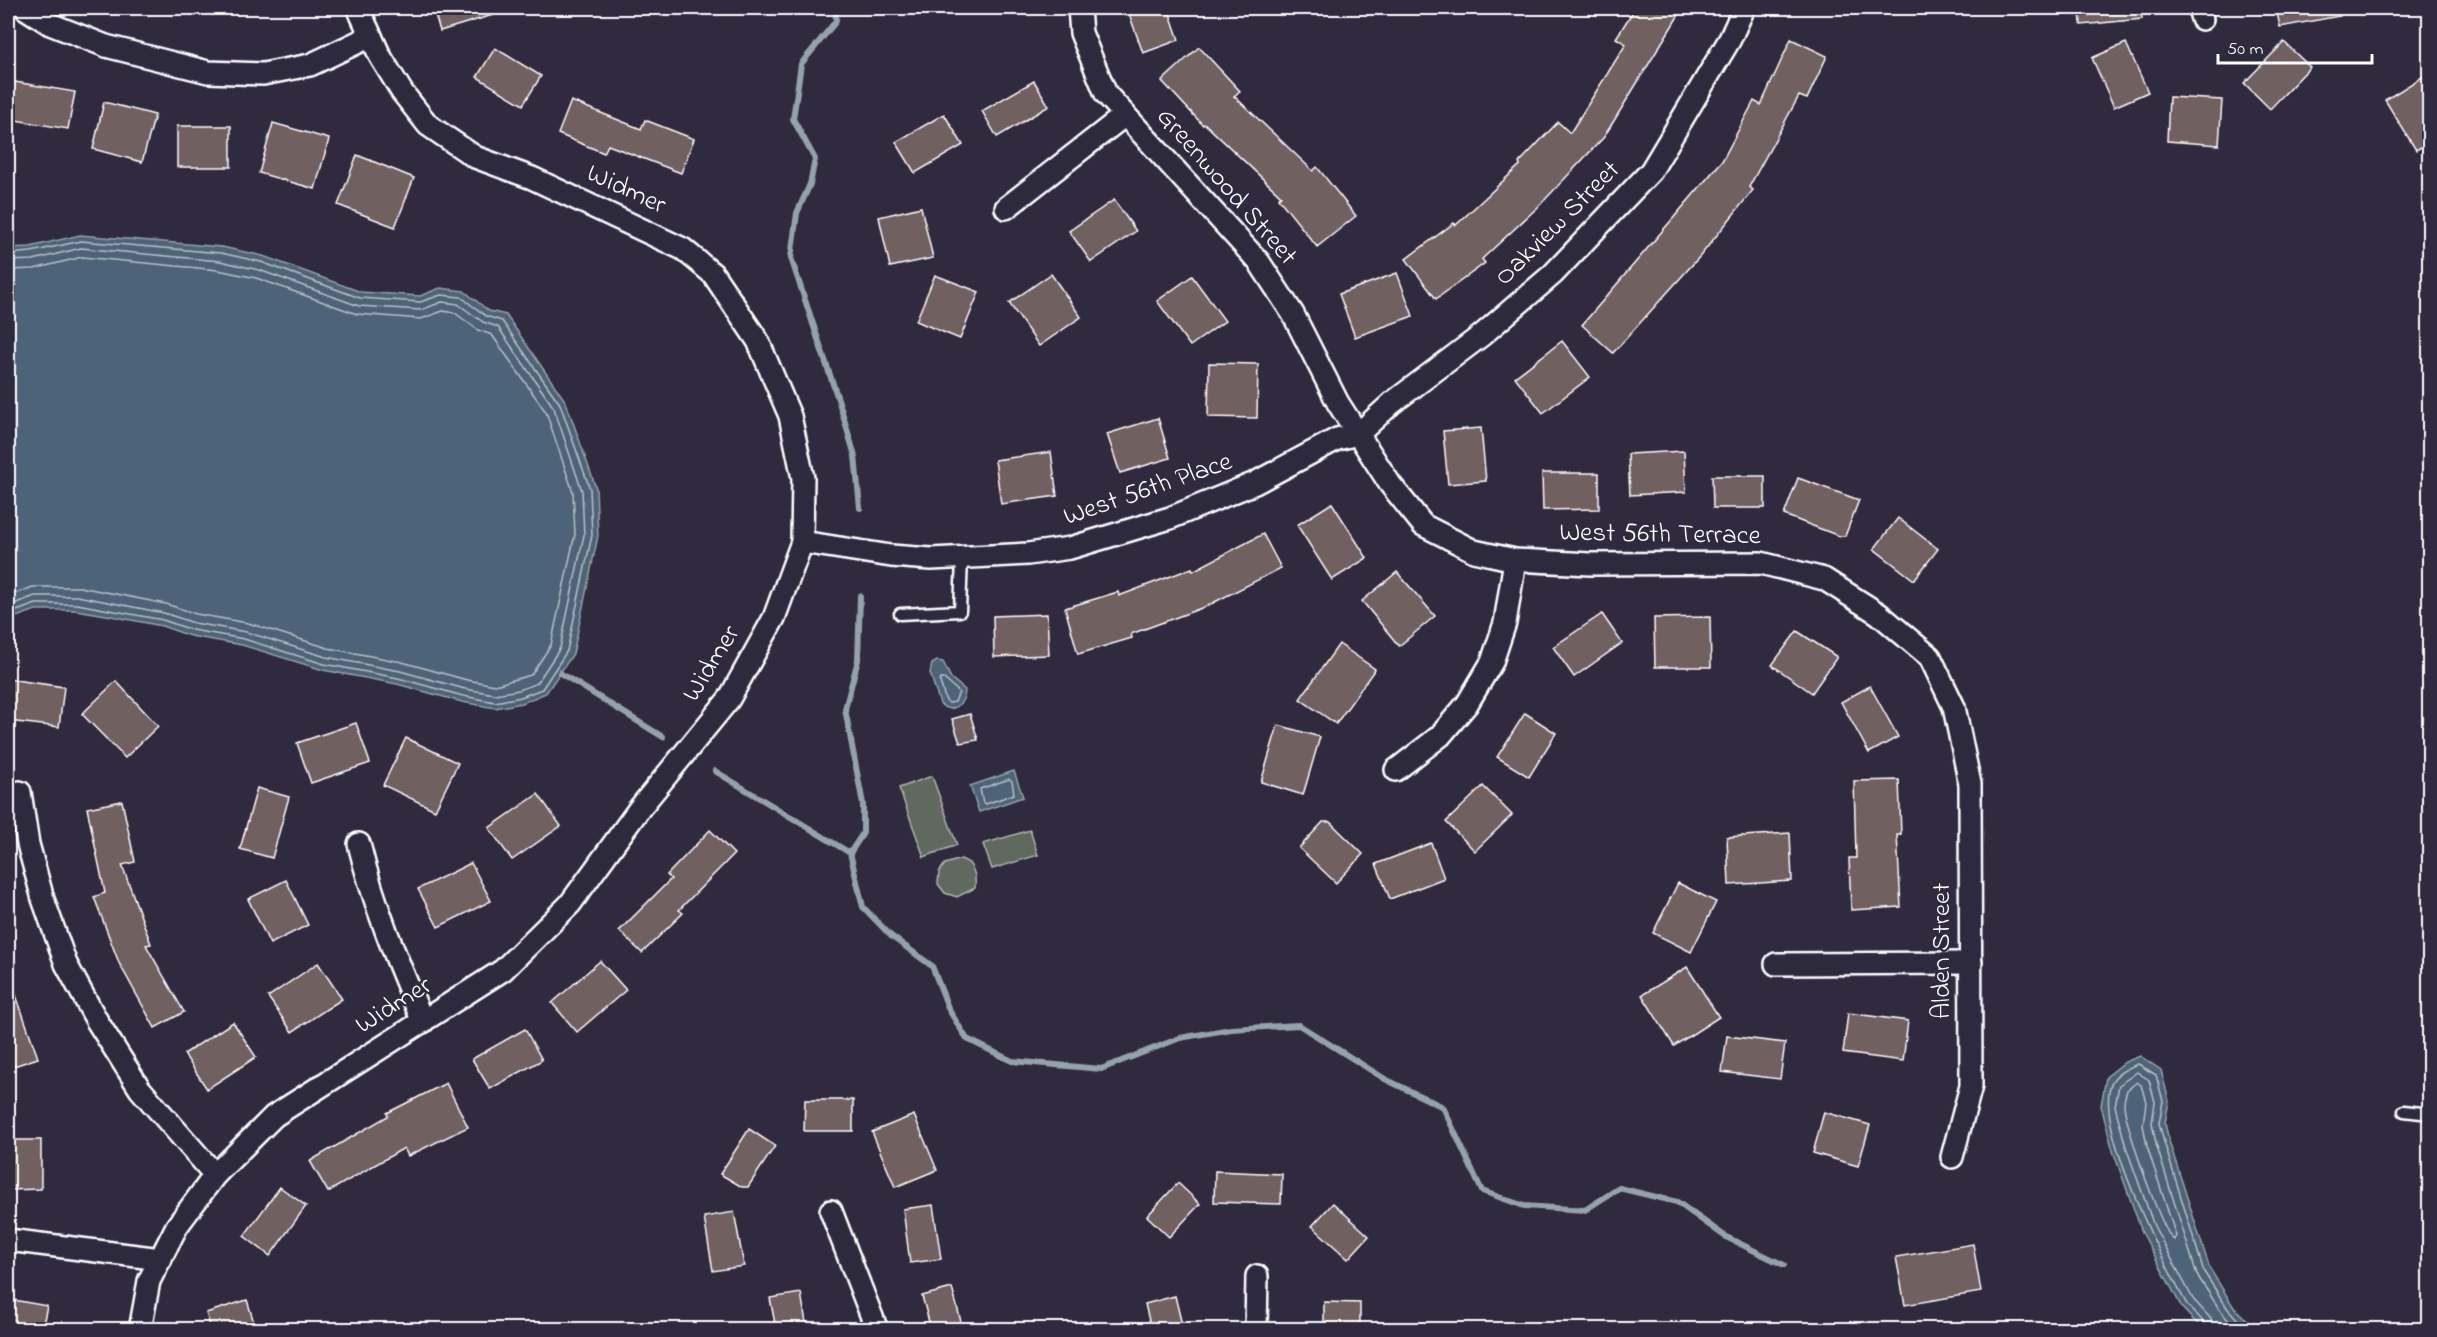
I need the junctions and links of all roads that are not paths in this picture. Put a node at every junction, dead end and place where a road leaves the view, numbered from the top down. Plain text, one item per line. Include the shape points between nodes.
1 (25, 8) edge
2 (358, 8) edge
3 (1079, 8) edge
4 (1744, 8) edge
5 (371, 36) junction
6 (1125, 115) junction
7 (1006, 208) dead end
8 (1358, 434) junction
9 (802, 542) junction
10 (962, 558) junction
11 (1515, 560) junction
12 (900, 614) dead end
13 (1962, 744) joint
14 (1396, 770) dead end
15 (20, 792) dead end
16 (359, 844) dead end
17 (1971, 963) junction
18 (1776, 964) dead end
19 (423, 1022) junction
20 (2404, 1111) dead end
21 (2430, 1114) edge
22 (1952, 1157) dead end
23 (215, 1175) junction
24 (831, 1211) dead end
25 (8, 1240) edge
26 (160, 1259) junction
27 (1257, 1276) dead end
28 (140, 1329) edge
29 (877, 1329) edge
30 (1256, 1329) edge

1 - 5 street via 50,24 106,46 208,72 262,74 310,65
2 - 5 street, Widmer
3 - 6 street, Greenwood Street via 1081,33 1106,94
4 - 8 street, Oakview Street via 1730,39 1651,171 1553,274
5 - 9 street, Widmer via 402,92 428,125 475,157 532,178 683,249 712,274 758,340 790,416 803,478
6 - 7 street
6 - 8 street, Greenwood Street via 1259,262 1293,314
8 - 10 street, West 56th Place via 1337,439 1255,483 1170,518 1070,548
8 - 11 street, West 56th Terrace via 1390,484 1423,525 1474,551
9 - 10 street, West 56th Place via 891,556
9 - 19 street, Widmer via 774,618 729,699 639,809 570,904 504,970
10 - 12 lane via 960,611
11 - 13 street, West 56th Terrace via 1590,564 1761,563 1824,579 1880,614 1930,657 1954,707
11 - 14 street via 1505,623 1492,662 1467,704 1440,736
13 - 17 street, Alden Street via 1970,784
15 - 23 street via 42,899 66,964 140,1089
16 - 19 street via 369,887
17 - 18 street
17 - 22 street, Alden Street via 1971,1086
19 - 23 street, Widmer via 274,1116
20 - 21 lane
23 - 26 street, Widmer via 177,1226
24 - 29 street
25 - 26 street
26 - 28 street, Widmer via 149,1281
27 - 30 street

